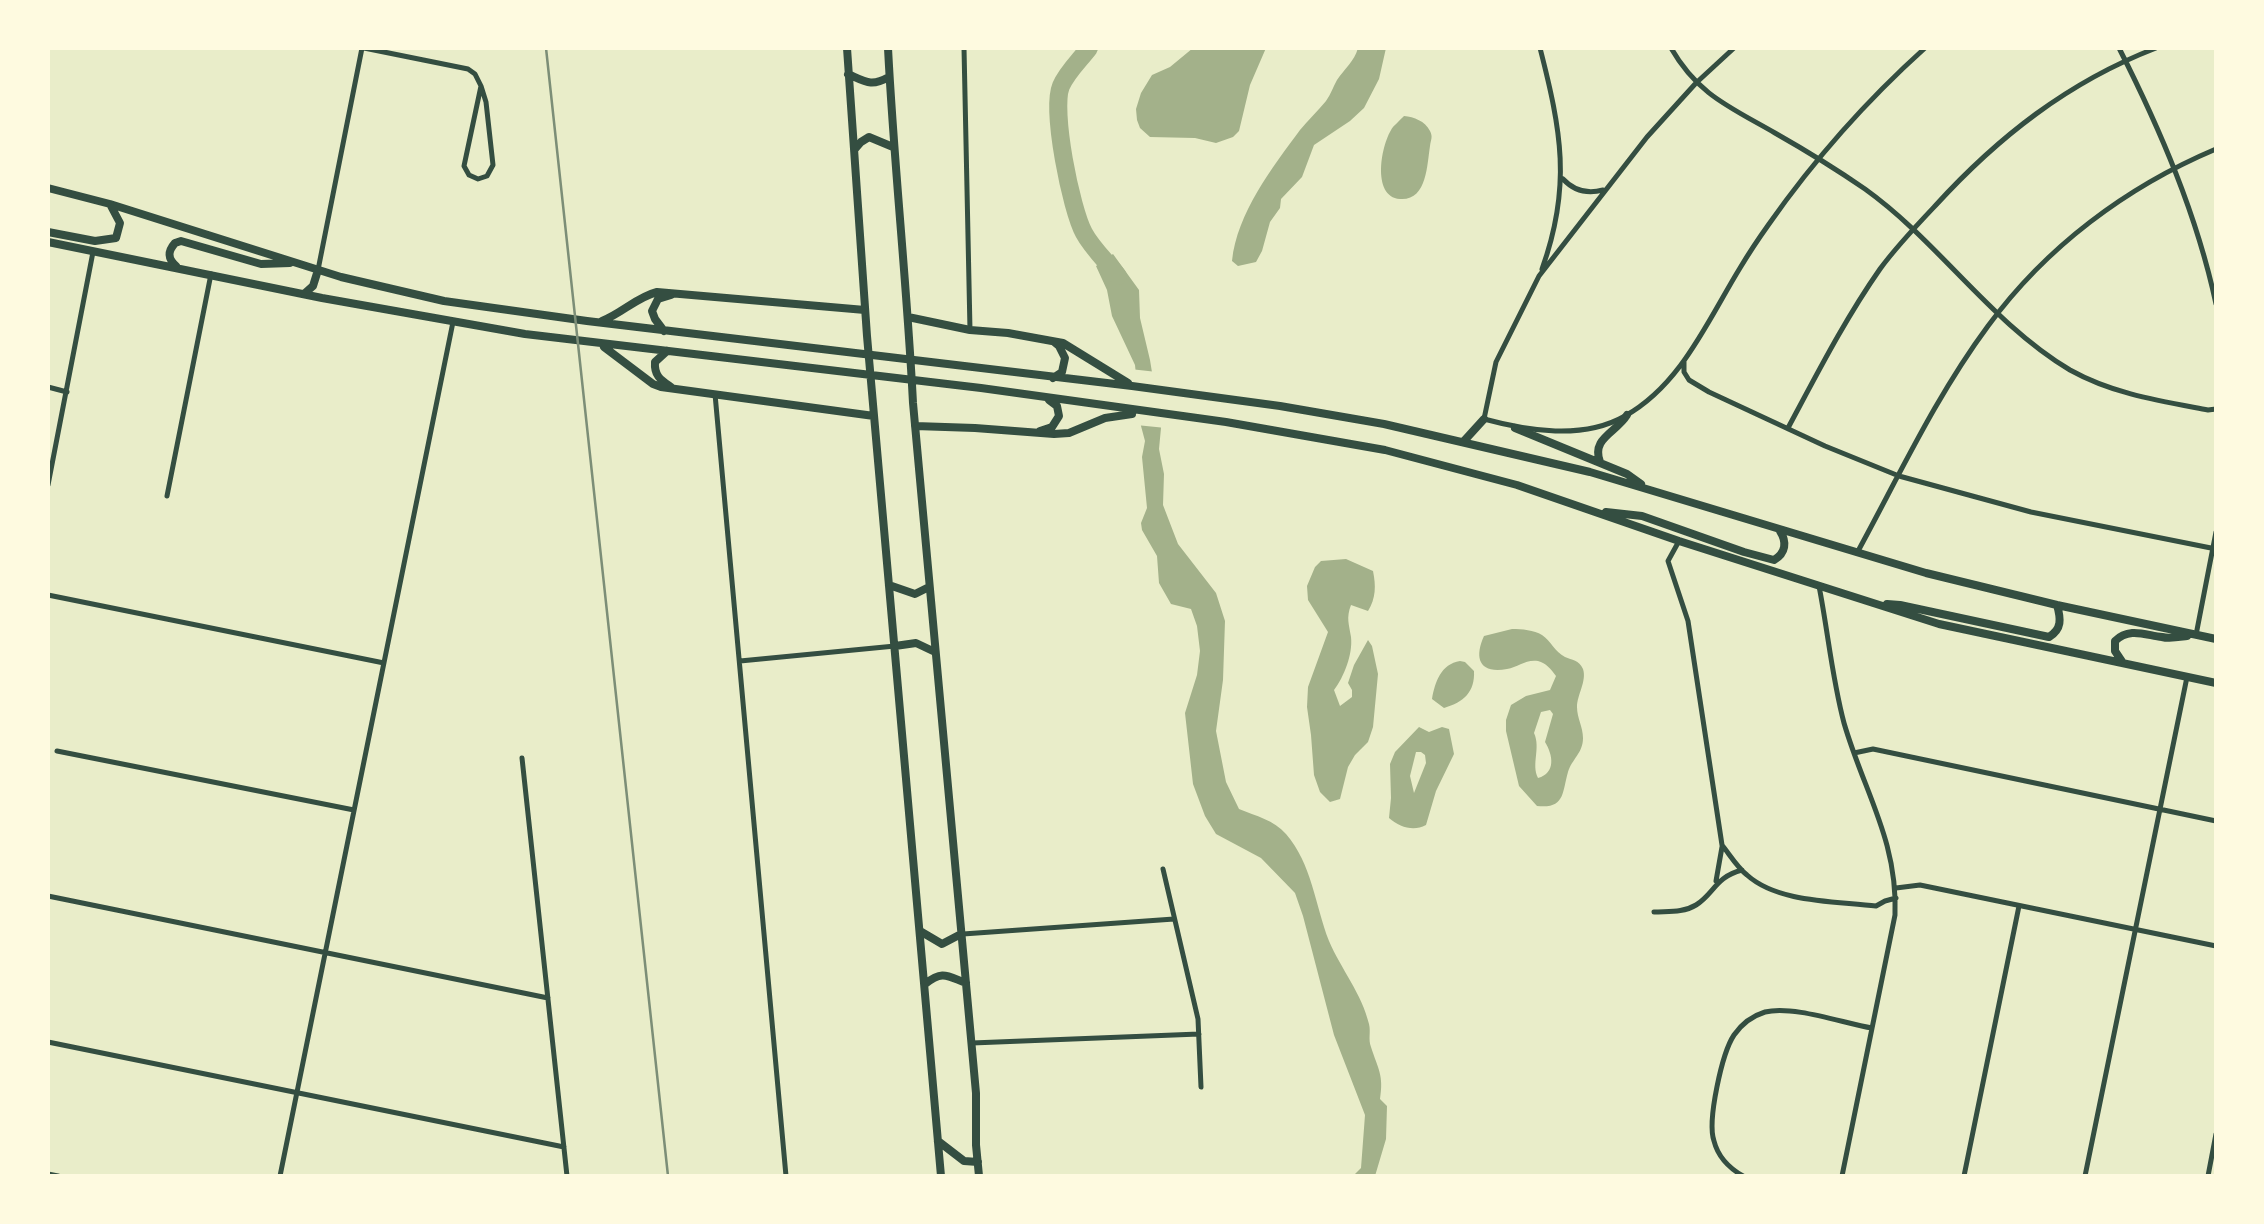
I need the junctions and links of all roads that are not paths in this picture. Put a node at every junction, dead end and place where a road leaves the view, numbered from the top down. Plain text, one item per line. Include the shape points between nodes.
1 (363, 48) edge
2 (847, 48) edge
3 (888, 48) edge
4 (964, 48) edge
5 (1540, 48) edge
6 (1671, 48) edge
7 (1734, 48) edge
8 (1924, 48) edge
9 (2119, 48) edge
10 (2156, 48) edge
11 (2126, 60) junction
12 (848, 74) junction
13 (889, 77) junction
14 (1696, 83) junction
15 (481, 86) junction
16 (894, 148) junction
17 (2216, 149) edge
18 (854, 150) junction
19 (1817, 158) junction
20 (2174, 168) junction
21 (1562, 176) junction
22 (48, 188) edge
23 (1604, 190) junction
24 (110, 204) junction
25 (1914, 228) junction
26 (48, 232) edge
27 (48, 242) edge
28 (93, 251) junction
29 (295, 263) junction
30 (178, 268) junction
31 (318, 270) junction
32 (212, 274) junction
33 (1540, 276) junction
34 (304, 294) junction
35 (675, 294) junction
36 (2216, 304) edge
37 (865, 310) junction
38 (1999, 313) junction
39 (908, 317) junction
40 (452, 322) junction
41 (598, 323) junction
42 (970, 330) junction
43 (664, 331) junction
44 (1051, 340) junction
45 (593, 343) junction
46 (667, 351) junction
47 (1686, 356) junction
48 (1054, 378) junction
49 (1132, 386) junction
50 (48, 387) edge
51 (675, 389) junction
52 (66, 392) junction
53 (715, 394) junction
54 (1045, 398) junction
55 (2216, 409) edge
56 (1138, 412) junction
57 (1627, 415) junction
58 (874, 416) junction
59 (1484, 419) junction
60 (915, 426) junction
61 (1515, 428) junction
62 (1788, 428) junction
63 (1036, 432) junction
64 (1464, 441) junction
65 (1600, 462) junction
66 (1899, 476) junction
67 (48, 485) edge
68 (1648, 490) junction
69 (167, 496) dead end
70 (1591, 510) junction
71 (1778, 529) junction
72 (2216, 532) edge
73 (1679, 541) junction
74 (2215, 549) edge
75 (1858, 553) junction
76 (889, 585) junction
77 (930, 586) junction
78 (1819, 586) junction
79 (48, 595) edge
80 (1872, 604) junction
81 (2057, 606) junction
82 (2196, 635) junction
83 (2216, 639) edge
84 (894, 646) junction
85 (935, 652) junction
86 (740, 661) junction
87 (384, 663) junction
88 (2122, 663) junction
89 (2186, 677) junction
90 (2216, 683) edge
91 (56, 751) dead end
92 (1854, 753) junction
93 (522, 758) dead end
94 (354, 810) junction
95 (2161, 810) junction
96 (2216, 821) edge
97 (1722, 845) junction
98 (1163, 869) dead end
99 (1742, 870) junction
100 (1716, 884) junction
101 (1896, 888) junction
102 (48, 896) edge
103 (1896, 898) junction
104 (2019, 906) junction
105 (1654, 912) dead end
106 (1174, 919) junction
107 (2136, 929) junction
108 (920, 931) junction
109 (961, 934) junction
110 (2216, 946) edge
111 (326, 952) junction
112 (966, 983) junction
113 (924, 984) junction
114 (548, 998) junction
115 (1872, 1028) junction
116 (1199, 1034) junction
117 (48, 1042) edge
118 (971, 1044) junction
119 (1202, 1087) dead end
120 (298, 1091) junction
121 (2216, 1134) edge
122 (938, 1141) junction
123 (564, 1146) junction
124 (978, 1162) junction
125 (48, 1174) edge
126 (58, 1176) edge
127 (280, 1176) edge
128 (568, 1176) edge
129 (786, 1176) edge
130 (941, 1176) edge
131 (979, 1176) edge
132 (1743, 1176) edge
133 (1842, 1176) edge
134 (1964, 1176) edge
135 (2086, 1176) edge
136 (2208, 1176) edge

1 - 15 street via 468,68
1 - 31 street
2 - 12 main road
3 - 13 main road
4 - 42 street
5 - 21 street via 1557,116
6 - 14 street
7 - 14 street
8 - 19 street
9 - 11 street
10 - 11 street
11 - 20 street
11 - 25 street via 2014,129
12 - 13 main road via 870,84
12 - 18 main road
13 - 16 main road
14 - 19 street
14 - 23 street
15 - 15 street via 464,166 478,179 493,165
16 - 18 main road via 870,137
16 - 39 main road
17 - 20 street
18 - 37 main road
19 - 25 street
19 - 47 street
20 - 36 street
20 - 38 street via 2080,230
21 - 23 street via 1580,190
21 - 33 street
22 - 24 main road
23 - 33 street
24 - 26 main road via 120,222 116,238
24 - 29 main road
25 - 38 street
25 - 62 street via 1868,286
27 - 28 main road
28 - 30 main road
28 - 52 street
29 - 30 main road via 260,264 178,241 169,256
29 - 31 main road
30 - 32 main road
31 - 34 main road
31 - 41 main road via 444,301
32 - 34 main road
32 - 69 street
33 - 59 street via 1496,362
34 - 40 main road
35 - 37 main road
35 - 41 main road via 650,294
35 - 43 main road via 654,304
37 - 58 main road
38 - 55 street via 2042,351 2095,383
38 - 66 street
39 - 42 main road
39 - 60 main road
40 - 45 main road
40 - 87 street
41 - 43 main road
42 - 44 main road
43 - 48 main road
44 - 48 main road via 1065,358
44 - 49 main road
45 - 46 main road
45 - 51 main road via 653,384
46 - 51 main road via 654,370
46 - 54 main road
47 - 57 street
47 - 62 street via 1691,382
48 - 49 main road
49 - 64 main road
50 - 52 street
51 - 53 main road
52 - 67 street
53 - 58 main road
53 - 86 street
54 - 56 main road
54 - 63 main road via 1059,416
56 - 63 main road via 1069,432
56 - 70 main road via 1384,450
57 - 61 street via 1575,430
57 - 65 main road via 1600,442
58 - 76 main road
59 - 61 street
59 - 64 main road
60 - 63 main road
60 - 77 main road
61 - 65 main road
62 - 66 street
64 - 68 main road
65 - 68 main road
66 - 74 street via 2032,512
66 - 75 street
68 - 71 main road
70 - 71 main road via 1642,516 1774,560 1785,542
70 - 73 main road
71 - 75 main road
72 - 74 street
73 - 78 main road
73 - 97 street via 1668,561 1688,621
74 - 82 street
75 - 81 main road
76 - 77 main road via 915,594
76 - 84 main road
77 - 85 main road
78 - 80 main road
78 - 92 street
79 - 87 street
80 - 81 main road via 2048,637 2060,625
80 - 88 main road
81 - 82 main road
82 - 83 main road
82 - 88 main road via 2122,634 2114,651
84 - 85 main road via 916,643
84 - 86 street
84 - 108 main road
85 - 109 main road
86 - 129 street
87 - 94 street
88 - 89 main road
89 - 90 main road
89 - 95 street
91 - 94 street
92 - 95 street via 1872,749
92 - 101 street via 1886,835
93 - 114 street
94 - 111 street
95 - 96 street
95 - 107 street
97 - 99 street
97 - 100 street
98 - 106 street
99 - 100 street
99 - 103 street via 1783,894 1876,906
100 - 105 street via 1698,904
101 - 103 street
101 - 104 street via 1920,885
102 - 111 street
103 - 115 street
104 - 107 street
104 - 134 street
106 - 109 street
106 - 116 street
107 - 110 street
107 - 135 street
108 - 109 main road via 942,944
108 - 113 main road
109 - 112 main road
111 - 114 street
111 - 120 street
112 - 113 main road via 942,974
112 - 118 main road
113 - 122 main road
114 - 123 street
115 - 132 street via 1791,1011 1762,1013 1732,1038 1711,1125 1723,1160
115 - 133 street
116 - 118 street
116 - 119 street
117 - 120 street
118 - 124 main road
120 - 123 street
120 - 127 street
121 - 136 street
122 - 124 main road via 964,1161
122 - 130 main road
123 - 128 street
124 - 131 main road
125 - 126 street

